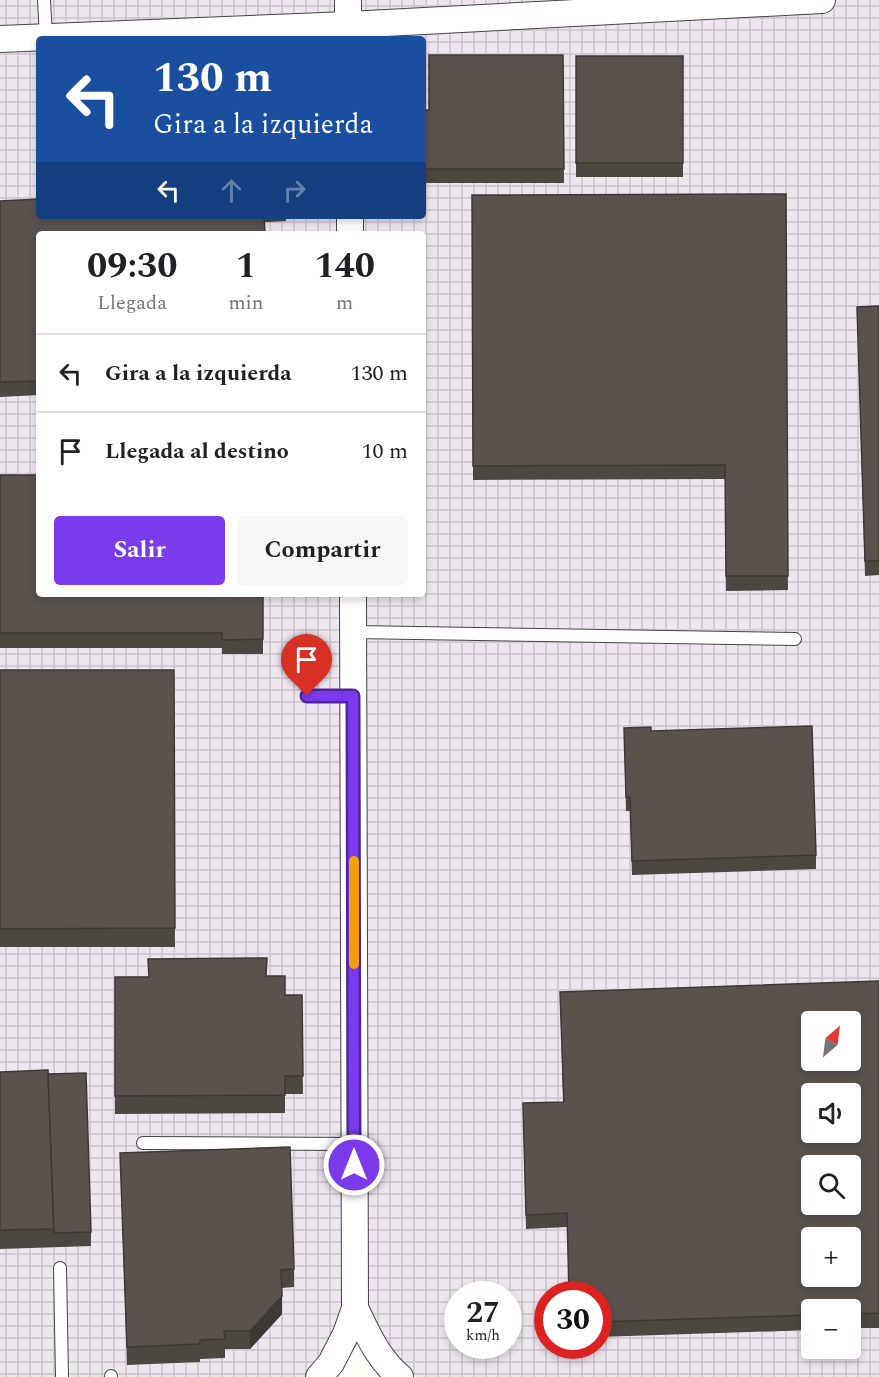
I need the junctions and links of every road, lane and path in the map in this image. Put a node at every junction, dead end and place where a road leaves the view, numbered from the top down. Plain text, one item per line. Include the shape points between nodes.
1 (44, 0) edge
2 (822, 0) edge
3 (676, 4) edge
4 (348, 21) edge
5 (46, 36) edge
6 (65, 36) edge
7 (36, 37) edge
8 (0, 39) edge
9 (353, 597) edge
10 (353, 632) junction
11 (795, 639) dead end
12 (307, 696) dead end
13 (353, 696) junction
14 (143, 1143) dead end
15 (354, 1144) junction
16 (60, 1268) dead end
17 (355, 1308) junction
18 (62, 1377) edge
19 (319, 1377) edge
20 (400, 1377) edge

1 - 5 lane
2 - 3 street
3 - 4 street
4 - 6 street
7 - 8 street
9 - 10 street
10 - 11 lane
10 - 13 street
12 - 13 lane
13 - 15 street
14 - 15 lane
15 - 17 street
16 - 18 lane
17 - 19 street via 332,1363
17 - 20 street via 375,1348

